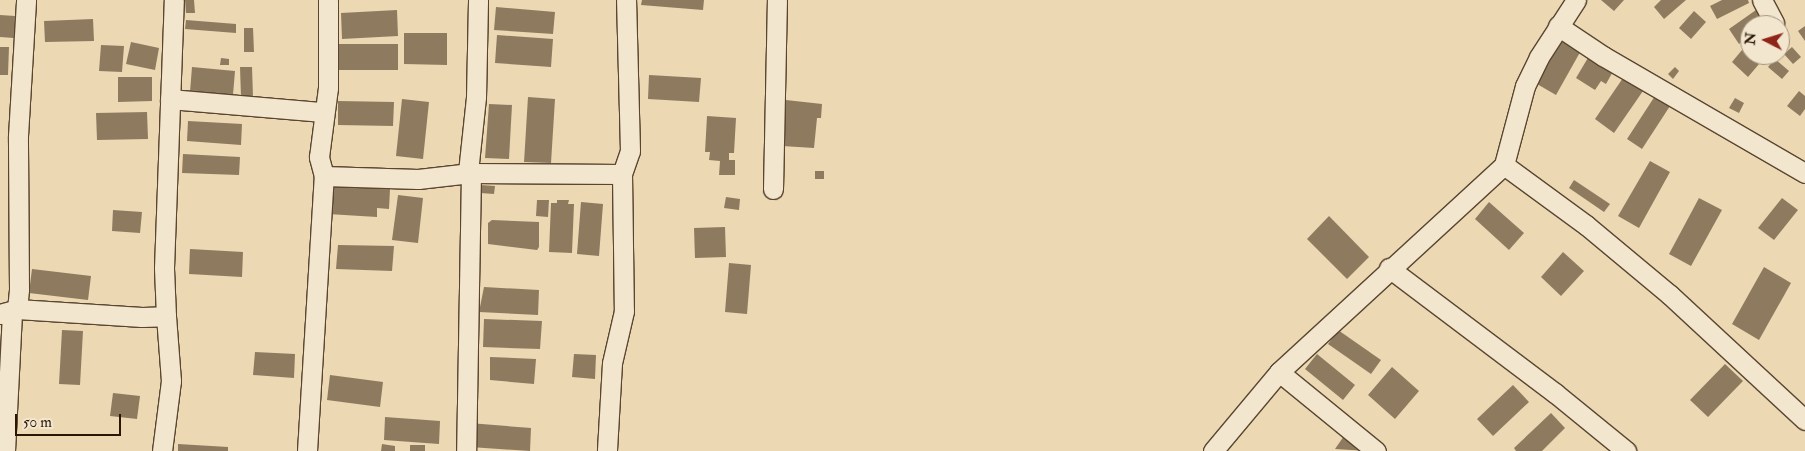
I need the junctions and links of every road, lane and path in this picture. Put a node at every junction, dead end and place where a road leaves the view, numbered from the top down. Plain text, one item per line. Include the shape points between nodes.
1 (26, 0) edge
2 (174, 0) edge
3 (328, 0) edge
4 (478, 0) edge
5 (626, 0) edge
6 (777, 0) edge
7 (1576, 0) edge
8 (1762, 0) edge
9 (1770, 15) edge
10 (1558, 26) junction
11 (170, 99) junction
12 (322, 112) junction
13 (1504, 165) junction
14 (469, 173) junction
15 (1805, 173) edge
16 (622, 174) junction
17 (324, 176) junction
18 (773, 189) dead end
19 (1389, 268) junction
20 (10, 312) edge
21 (166, 316) junction
22 (1279, 372) junction
23 (1805, 420) edge
24 (5, 451) edge
25 (162, 451) edge
26 (307, 451) edge
27 (466, 451) edge
28 (607, 451) edge
29 (1213, 451) edge
30 (1376, 451) edge
31 (1626, 451) edge

1 - 20 street via 18,136 21,244
2 - 11 street
3 - 12 street via 328,88
4 - 14 street via 476,98
5 - 16 street via 630,151
6 - 18 street
7 - 10 street
8 - 9 street
10 - 13 street via 1525,86
10 - 15 street via 1603,56
11 - 12 street
11 - 21 street via 172,130 164,268
12 - 17 street via 319,157
13 - 19 street
13 - 23 street via 1586,225 1670,295
14 - 16 street
14 - 17 street via 418,179
14 - 27 street
16 - 28 street via 624,311 612,363
17 - 26 street
19 - 22 street
19 - 31 street
20 - 21 street
20 - 24 street
21 - 25 street via 171,381
22 - 29 street
22 - 30 street

